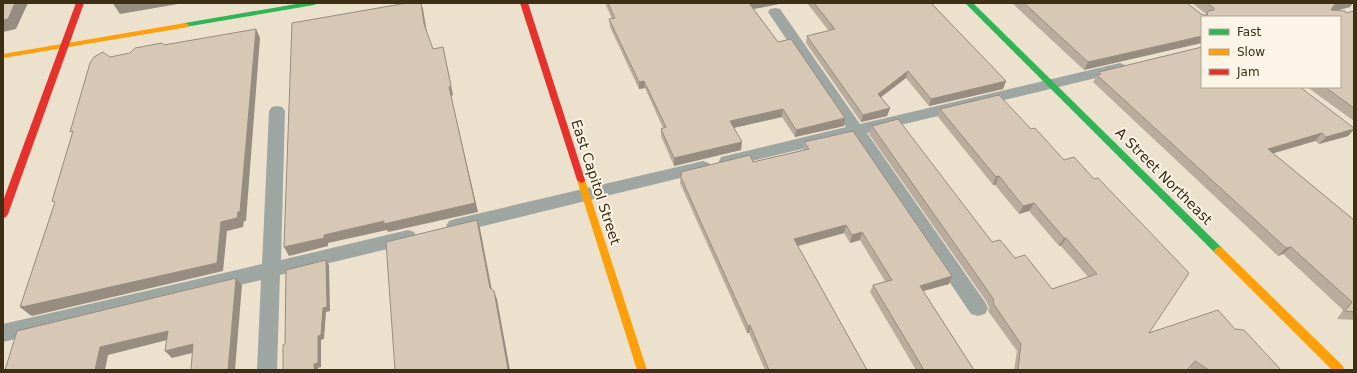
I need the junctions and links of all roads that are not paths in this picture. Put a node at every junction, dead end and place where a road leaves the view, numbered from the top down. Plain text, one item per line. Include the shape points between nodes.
1 (80, 3) edge
2 (314, 3) edge
3 (524, 3) edge
4 (969, 3) edge
5 (282, 6) edge
6 (775, 12) dead end
7 (64, 46) junction
8 (3, 56) edge
9 (1135, 64) edge
10 (1052, 84) junction
11 (277, 111) dead end
12 (856, 130) junction
13 (586, 195) junction
14 (3, 214) edge
15 (272, 269) junction
16 (978, 308) dead end
17 (3, 333) edge
18 (267, 370) edge
19 (642, 370) edge
20 (1339, 370) edge

1 - 7 street
2 - 5 street
3 - 13 street, East Capitol Street
4 - 10 street, A Street Northeast
5 - 7 street
6 - 12 lane
7 - 8 street
7 - 14 street
9 - 10 lane
10 - 12 lane
10 - 20 street, A Street Northeast
11 - 15 lane
12 - 13 lane
12 - 16 lane
13 - 15 lane
13 - 19 street, East Capitol Street
15 - 17 lane
15 - 18 lane

